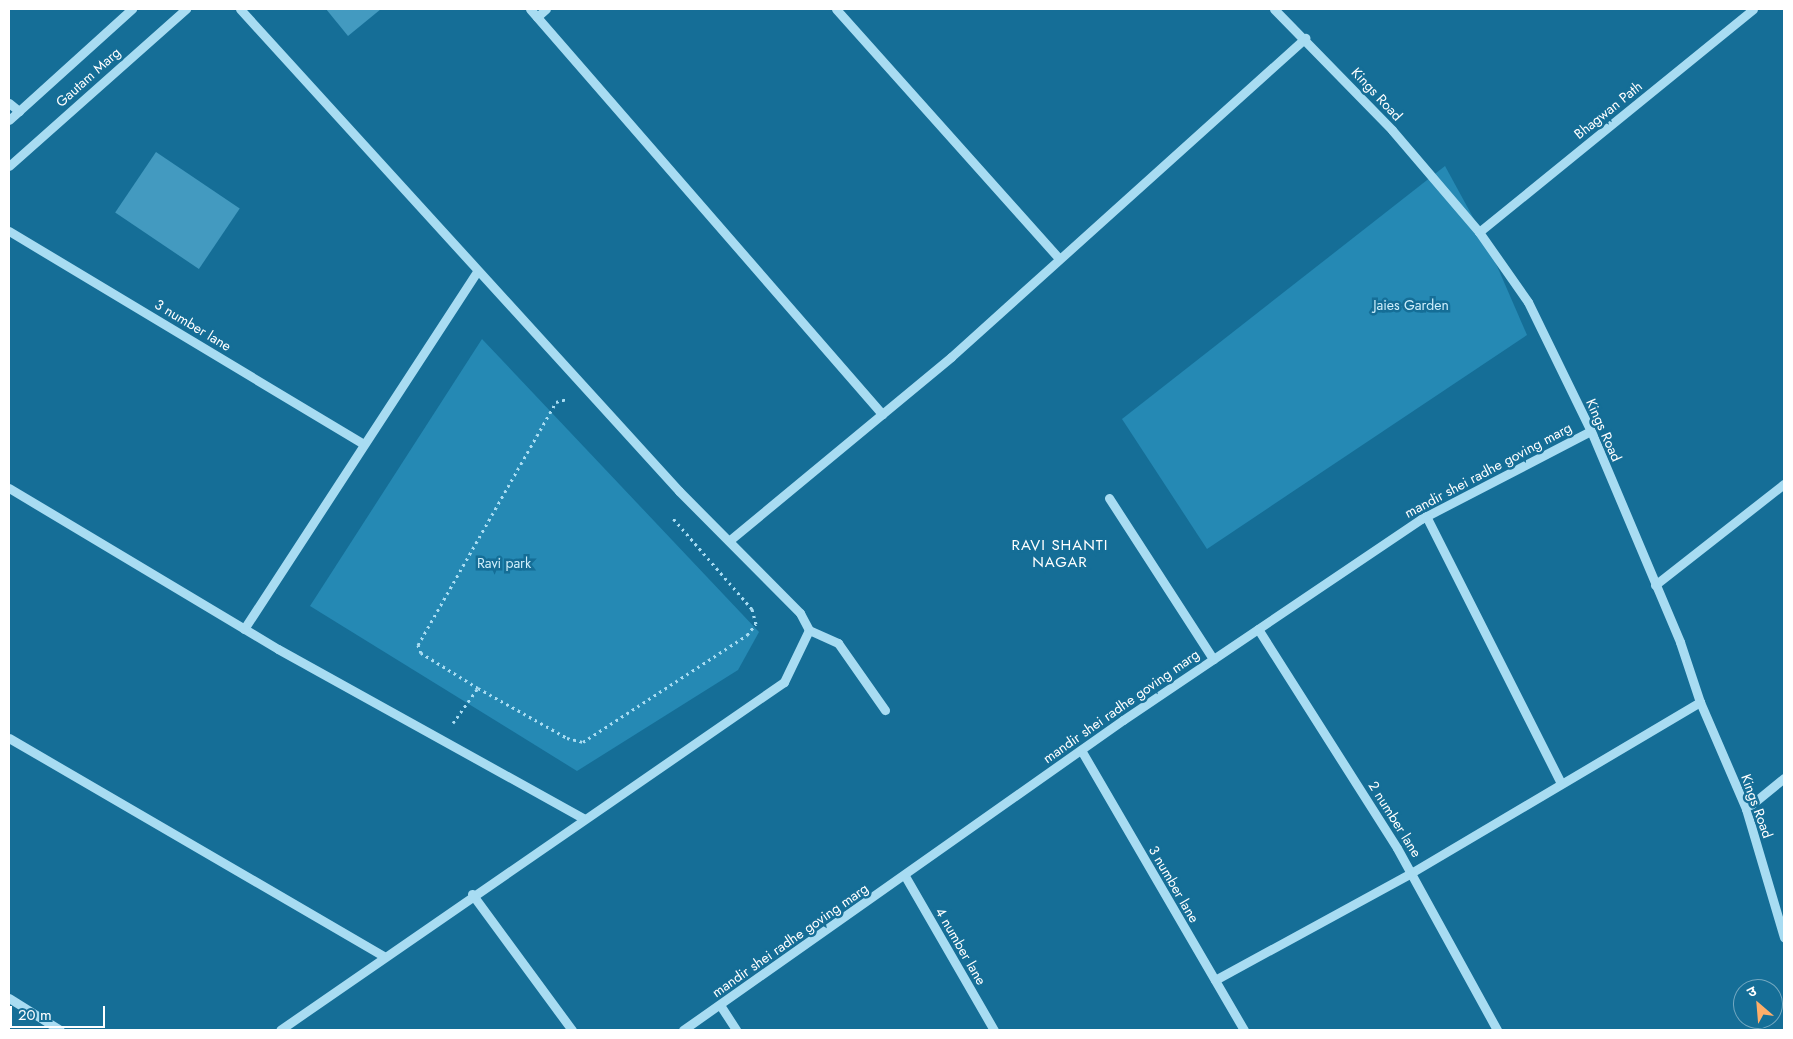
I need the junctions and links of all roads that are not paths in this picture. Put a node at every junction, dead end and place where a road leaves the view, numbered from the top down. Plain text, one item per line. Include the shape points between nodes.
1 (132, 9) edge
2 (186, 9) edge
3 (240, 9) edge
4 (530, 9) edge
5 (546, 9) edge
6 (836, 9) edge
7 (1274, 9) edge
8 (1753, 9) edge
9 (537, 17) junction
10 (1305, 38) junction
11 (9, 103) edge
12 (19, 111) junction
13 (9, 120) edge
14 (9, 166) edge
15 (9, 231) edge
16 (1480, 232) junction
17 (1059, 258) junction
18 (477, 272) junction
19 (882, 414) junction
20 (1591, 431) junction
21 (363, 444) junction
22 (1784, 484) edge
23 (9, 488) edge
24 (1109, 498) dead end
25 (1426, 516) junction
26 (730, 540) junction
27 (1655, 585) junction
28 (244, 629) junction
29 (1258, 629) junction
30 (809, 630) junction
31 (1213, 660) junction
32 (1700, 702) junction
33 (885, 710) dead end
34 (9, 738) edge
35 (1082, 750) junction
36 (1784, 778) edge
37 (1561, 783) junction
38 (1746, 809) junction
39 (583, 818) junction
40 (1411, 873) junction
41 (905, 876) junction
42 (472, 894) junction
43 (1784, 937) edge
44 (385, 957) junction
45 (1215, 980) junction
46 (9, 998) edge
47 (720, 1005) junction
48 (60, 1030) edge
49 (280, 1030) edge
50 (572, 1030) edge
51 (683, 1030) edge
52 (736, 1030) edge
53 (994, 1030) edge
54 (1244, 1030) edge
55 (1497, 1030) edge

1 - 12 street
2 - 14 street, Gautam Marg
3 - 18 street
4 - 9 street
5 - 9 street
6 - 17 street
7 - 10 street, Kings Road
8 - 16 street, Bhagwan Path
9 - 19 street
10 - 16 street, Kings Road
10 - 17 street
11 - 12 street
12 - 13 street
15 - 21 street, 3 number lane
16 - 20 street, Kings Road via 1528,302
17 - 19 street
18 - 21 street
18 - 26 street
19 - 26 street
20 - 25 street, mandir shei radhe goving marg
20 - 27 street, Kings Road
21 - 28 street
22 - 27 street
23 - 28 street
24 - 31 street
25 - 29 street, mandir shei radhe goving marg
25 - 37 street
26 - 30 street via 800,613
27 - 32 street, Kings Road
28 - 39 street
29 - 31 street, mandir shei radhe goving marg
29 - 40 street, 2 number lane
30 - 33 street via 838,643
30 - 39 street via 784,682
31 - 35 street, mandir shei radhe goving marg
32 - 37 street
32 - 38 street, Kings Road
34 - 44 street
35 - 41 street, mandir shei radhe goving marg
35 - 45 street, 3 number lane
36 - 38 street
37 - 40 street
38 - 43 street, Kings Road
39 - 42 street
40 - 45 street
40 - 55 street, 2 number lane
41 - 47 street, mandir shei radhe goving marg
41 - 53 street, 4 number lane
42 - 44 street
42 - 50 street
44 - 49 street
45 - 54 street, 3 number lane
46 - 48 street
47 - 51 street, mandir shei radhe goving marg
47 - 52 street

